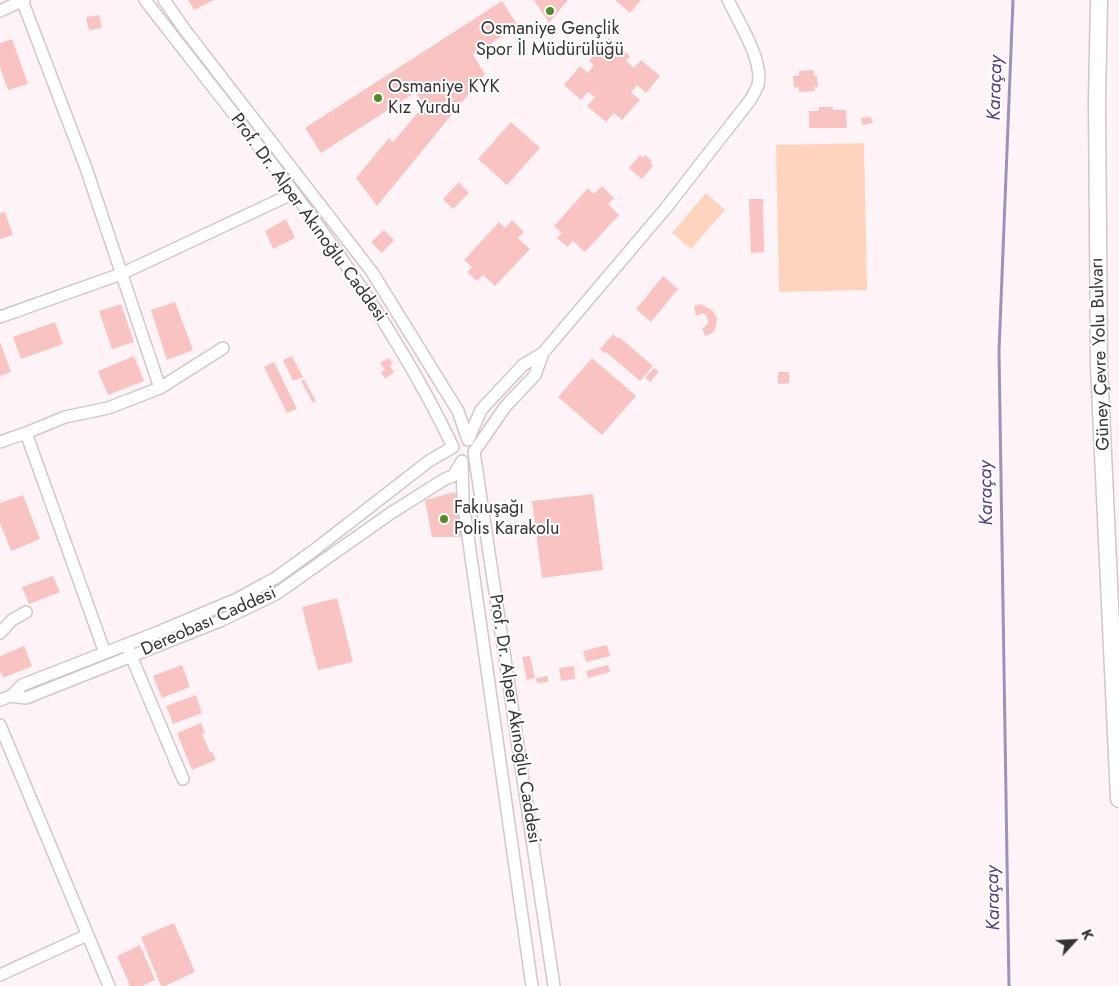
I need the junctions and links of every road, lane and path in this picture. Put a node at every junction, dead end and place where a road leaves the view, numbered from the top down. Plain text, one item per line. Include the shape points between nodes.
1 (23, 0) edge
2 (144, 0) edge
3 (164, 0) edge
4 (728, 0) edge
5 (1099, 0) edge
6 (0, 11) edge
7 (294, 193) junction
8 (121, 274) junction
9 (0, 317) edge
10 (224, 348) dead end
11 (543, 353) junction
12 (160, 388) junction
13 (458, 411) junction
14 (479, 414) junction
15 (26, 433) junction
16 (468, 440) junction
17 (0, 442) edge
18 (449, 450) junction
19 (474, 452) junction
20 (462, 461) junction
21 (453, 476) junction
22 (462, 487) junction
23 (26, 612) dead end
24 (0, 633) edge
25 (126, 644) junction
26 (105, 653) junction
27 (131, 656) junction
28 (6, 698) edge
29 (0, 725) edge
30 (182, 779) dead end
31 (1119, 799) edge
32 (87, 935) junction
33 (0, 975) edge
34 (109, 986) edge
35 (532, 986) edge
36 (554, 986) edge

1 - 6 street
1 - 8 street via 86,168
2 - 7 street, Prof. Dr. Alper Akınoğlu Caddesi
3 - 13 street, Prof. Dr. Alper Akınoğlu Caddesi via 372,272
4 - 11 street via 757,64 758,84 751,100 666,208
5 - 31 highway, Güney Çevre Yolu Bulvarı via 1099,366
7 - 8 street
7 - 18 street, Prof. Dr. Alper Akınoğlu Caddesi via 371,301 447,433
8 - 9 street
8 - 12 street
10 - 12 street
11 - 14 street via 523,365
11 - 19 street via 535,375 505,407
12 - 15 street via 108,408 65,417
13 - 14 street
13 - 16 street, Prof. Dr. Alper Akınoğlu Caddesi
14 - 16 street
15 - 17 street
15 - 26 street
16 - 18 street via 458,441
16 - 19 street
18 - 20 street
18 - 25 street, Dereobası Caddesi via 429,460 277,577 237,599
19 - 20 street via 471,458
19 - 36 street, Prof. Dr. Alper Akınoğlu Caddesi
20 - 21 street
20 - 22 street, Prof. Dr. Alper Akınoğlu Caddesi
21 - 22 street
21 - 27 street, Dereobası Caddesi via 390,513 276,594 220,621
22 - 35 street, Prof. Dr. Alper Akınoğlu Caddesi
23 - 24 street via 12,620
25 - 26 street, Dereobası Caddesi
25 - 27 street
26 - 28 street, Dereobası Caddesi via 22,686
27 - 28 street, Dereobası Caddesi via 26,698
27 - 30 street
29 - 32 street
32 - 33 street
32 - 34 street

